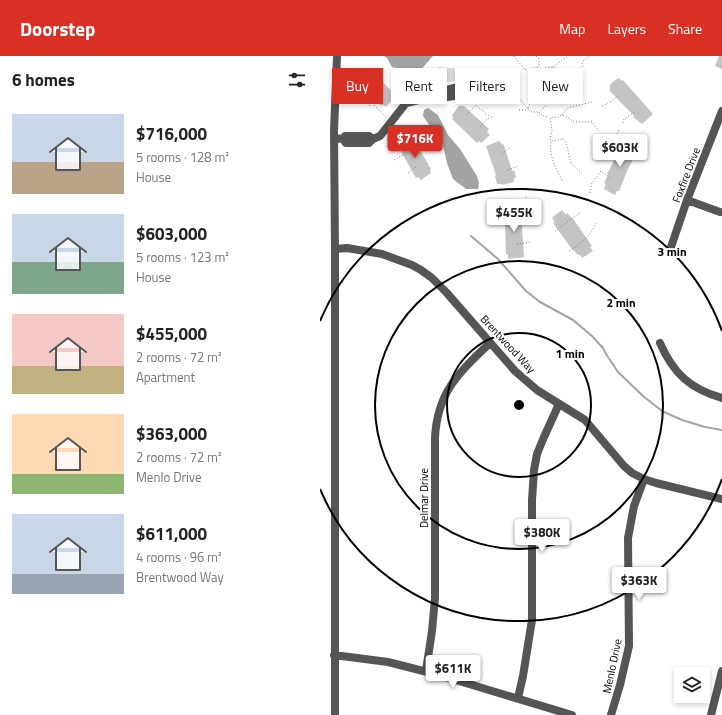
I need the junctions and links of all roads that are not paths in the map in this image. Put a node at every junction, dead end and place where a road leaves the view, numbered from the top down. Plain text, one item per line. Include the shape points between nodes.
1 (337, 56) edge
2 (455, 88) edge
3 (722, 111) edge
4 (720, 124) edge
5 (334, 138) junction
6 (687, 200) junction
7 (720, 212) dead end
8 (671, 247) dead end
9 (335, 249) junction
10 (490, 343) junction
11 (660, 343) dead end
12 (722, 398) edge
13 (559, 404) junction
14 (644, 479) junction
15 (722, 498) edge
16 (334, 655) junction
17 (722, 671) edge
18 (426, 672) junction
19 (518, 698) junction
20 (334, 715) edge
21 (572, 715) edge
22 (611, 715) edge
23 (711, 715) edge

1 - 5 street
2 - 5 street via 440,95 406,103 380,136 369,143 346,143 343,139
3 - 4 street, Foxfire Drive
4 - 6 street, Foxfire Drive
5 - 9 street
6 - 7 street
6 - 8 street, Foxfire Drive
9 - 10 street, Brentwood Way via 347,248 382,254 421,270 446,292
9 - 16 street
10 - 13 street, Brentwood Way via 526,381
10 - 18 street, Delmar Drive via 453,382 436,418 435,598
11 - 12 street via 667,359 684,378 702,391
13 - 14 street, Brentwood Way via 586,420 624,466
13 - 19 street via 544,436 534,470 532,620
14 - 15 street, Brentwood Way
14 - 22 street, Menlo Drive via 634,506 628,538 629,646
16 - 18 street via 388,662
16 - 20 street
17 - 23 street
18 - 19 street
19 - 21 street

